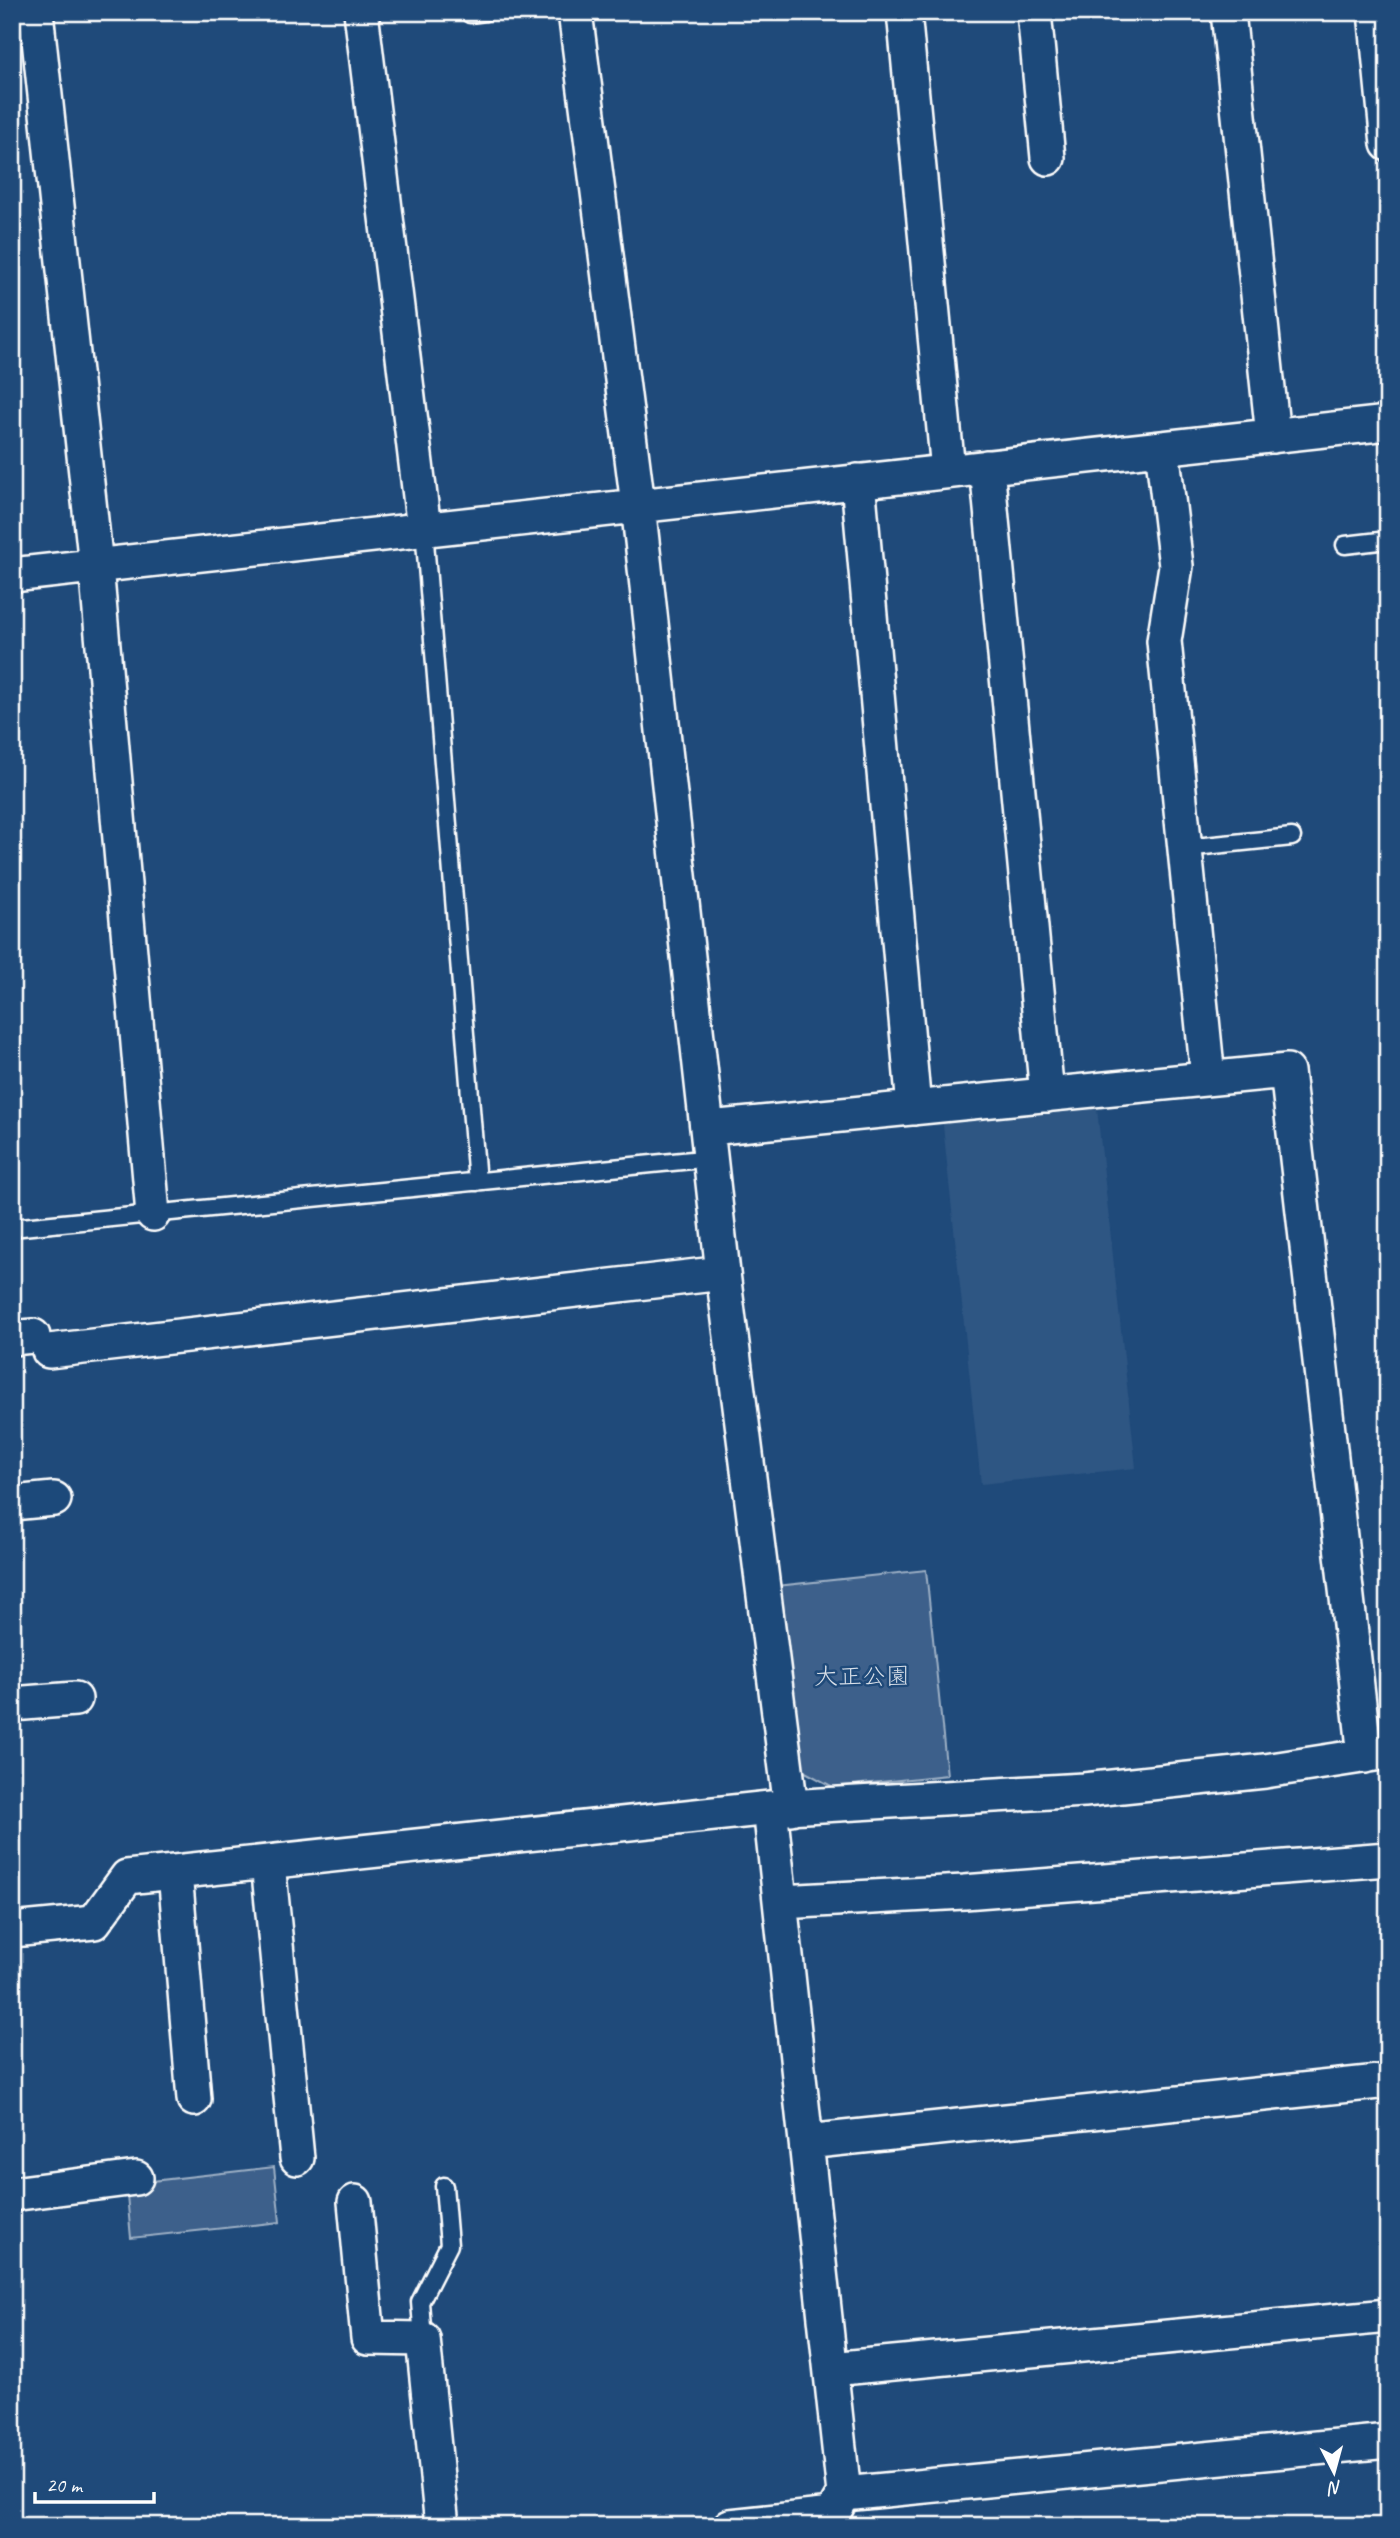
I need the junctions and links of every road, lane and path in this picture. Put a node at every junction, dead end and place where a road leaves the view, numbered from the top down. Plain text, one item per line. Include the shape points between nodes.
1 (36, 12) edge
2 (361, 12) edge
3 (575, 12) edge
4 (904, 12) edge
5 (1034, 12) edge
6 (1228, 12) edge
7 (1375, 12) edge
8 (1388, 144) edge
9 (1048, 158) dead end
10 (1388, 423) edge
11 (1273, 436) junction
12 (1162, 448) junction
13 (987, 467) junction
14 (948, 471) junction
15 (858, 481) junction
16 (638, 505) junction
17 (424, 529) junction
18 (1388, 540) edge
19 (1345, 545) dead end
20 (96, 566) junction
21 (12, 575) edge
22 (1292, 837) dead end
23 (1185, 848) junction
24 (1208, 1078) junction
25 (1047, 1095) junction
26 (914, 1108) junction
27 (710, 1143) junction
28 (477, 1182) junction
29 (153, 1214) junction
30 (12, 1228) edge
31 (723, 1273) junction
32 (31, 1341) edge
33 (54, 1499) dead end
34 (12, 1503) edge
35 (75, 1699) dead end
36 (12, 1704) edge
37 (1376, 1754) edge
38 (781, 1808) junction
39 (1388, 1860) edge
40 (268, 1863) junction
41 (175, 1872) junction
42 (781, 1902) junction
43 (12, 1930) edge
44 (1388, 2081) edge
45 (194, 2099) dead end
46 (806, 2142) junction
47 (297, 2158) dead end
48 (136, 2178) dead end
49 (444, 2186) dead end
50 (12, 2194) edge
51 (355, 2203) dead end
52 (1388, 2316) edge
53 (423, 2339) junction
54 (831, 2369) junction
55 (1388, 2441) edge
56 (837, 2512) edge
57 (442, 2526) edge
58 (730, 2526) edge

1 - 20 street
2 - 17 street
3 - 16 street
4 - 14 street
5 - 9 street
6 - 11 street
7 - 8 street
10 - 11 street
11 - 12 street
12 - 13 street
12 - 23 street via 1176,565 1164,641
13 - 14 street
13 - 25 street
14 - 15 street
15 - 16 street
15 - 26 street
16 - 17 street
16 - 27 street
17 - 20 street
17 - 28 lane
18 - 19 lane
20 - 21 street
20 - 29 street
22 - 23 lane
23 - 24 street
24 - 25 street
24 - 37 street via 1287,1071
25 - 26 street
26 - 27 street
27 - 28 lane
27 - 31 street
28 - 29 lane
29 - 30 lane
31 - 32 street
31 - 38 street
33 - 34 street
35 - 36 street
37 - 38 street via 1084,1790
38 - 40 street
38 - 42 street
39 - 42 street
40 - 41 street
40 - 47 street
41 - 43 street via 127,1877 94,1922
41 - 45 street
42 - 46 street
44 - 46 street
46 - 54 street
48 - 50 street
49 - 53 lane via 449,2245 420,2302
51 - 53 street via 368,2338
52 - 54 street
53 - 57 street
54 - 56 street
55 - 56 street
56 - 58 street

